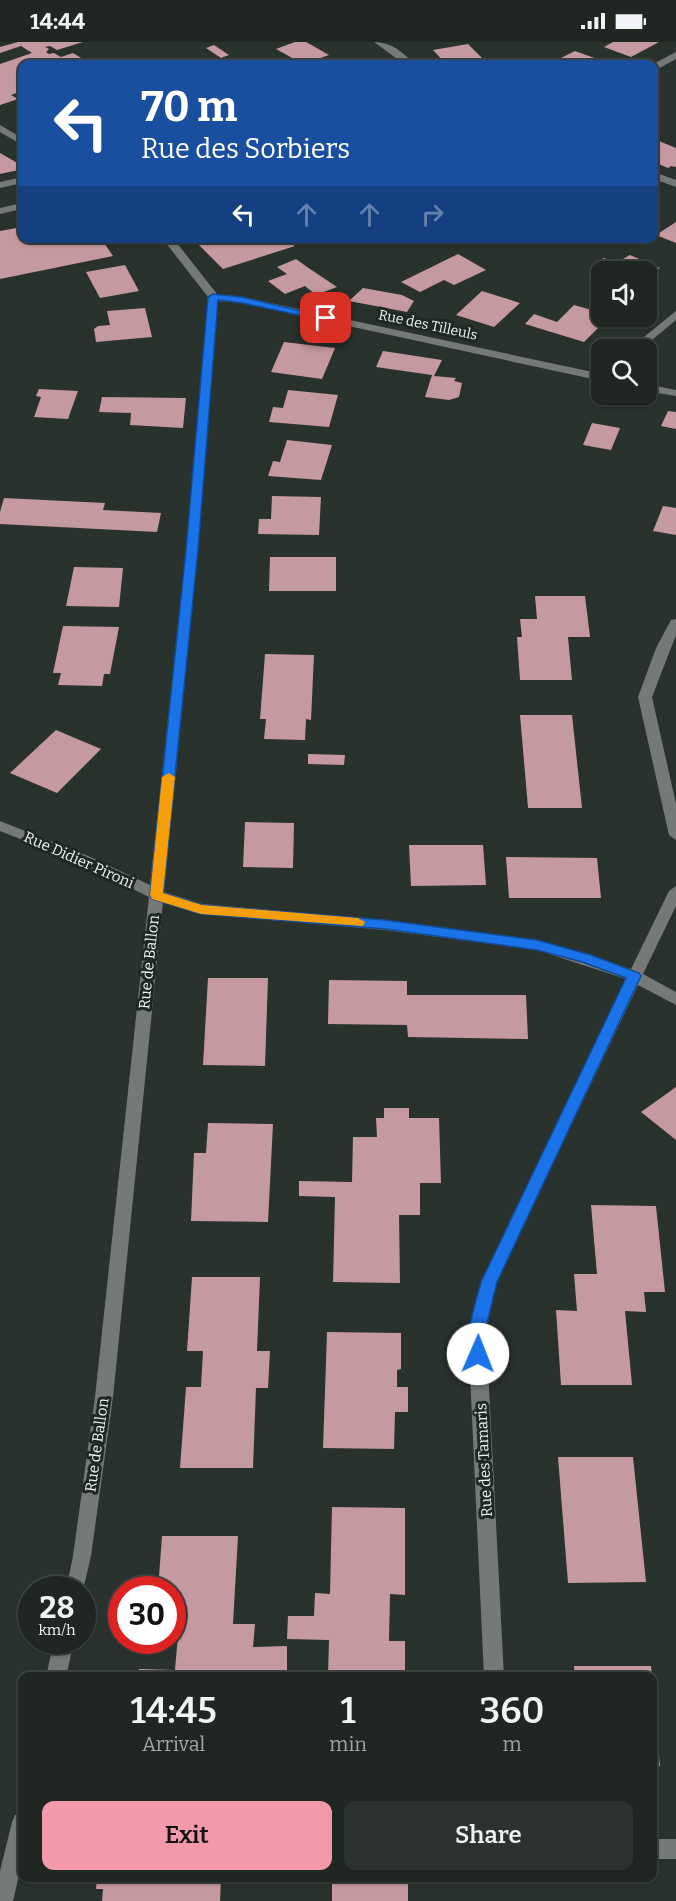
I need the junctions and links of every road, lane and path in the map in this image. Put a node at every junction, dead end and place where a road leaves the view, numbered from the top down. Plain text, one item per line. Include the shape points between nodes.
1 (380, 42) edge
2 (676, 56) edge
3 (405, 60) edge
4 (658, 66) edge
5 (0, 128) edge
6 (18, 139) edge
7 (658, 177) edge
8 (18, 181) edge
9 (0, 184) edge
10 (676, 184) edge
11 (18, 207) edge
12 (0, 211) edge
13 (171, 243) edge
14 (213, 297) junction
15 (676, 314) edge
16 (646, 339) edge
17 (591, 375) edge
18 (657, 389) edge
19 (676, 393) edge
20 (676, 623) edge
21 (0, 826) edge
22 (676, 835) edge
23 (676, 891) edge
24 (157, 895) junction
25 (634, 976) junction
26 (676, 999) edge
27 (78, 1576) edge
28 (61, 1654) edge
29 (57, 1672) edge
30 (494, 1672) edge
31 (18, 1839) edge
32 (657, 1849) edge
33 (676, 1849) edge
34 (3, 1901) edge

1 - 3 street
2 - 4 street
5 - 6 street
7 - 10 street
8 - 9 street
11 - 12 street
13 - 14 street
14 - 17 street, Rue des Tilleuls
14 - 24 street, Rue de Ballon
15 - 16 street
18 - 19 street
20 - 22 street via 645,697
21 - 24 street, Rue Didier Pironi via 81,858
23 - 25 street, Rue des Tamaris
24 - 25 street, Rue Didier Pironi via 201,909 385,925 537,945
24 - 27 street, Rue de Ballon via 104,1397
25 - 26 street, Rue Didier Pironi
25 - 30 street, Rue des Tamaris via 489,1282 477,1331
28 - 29 street
31 - 34 street
32 - 33 street

